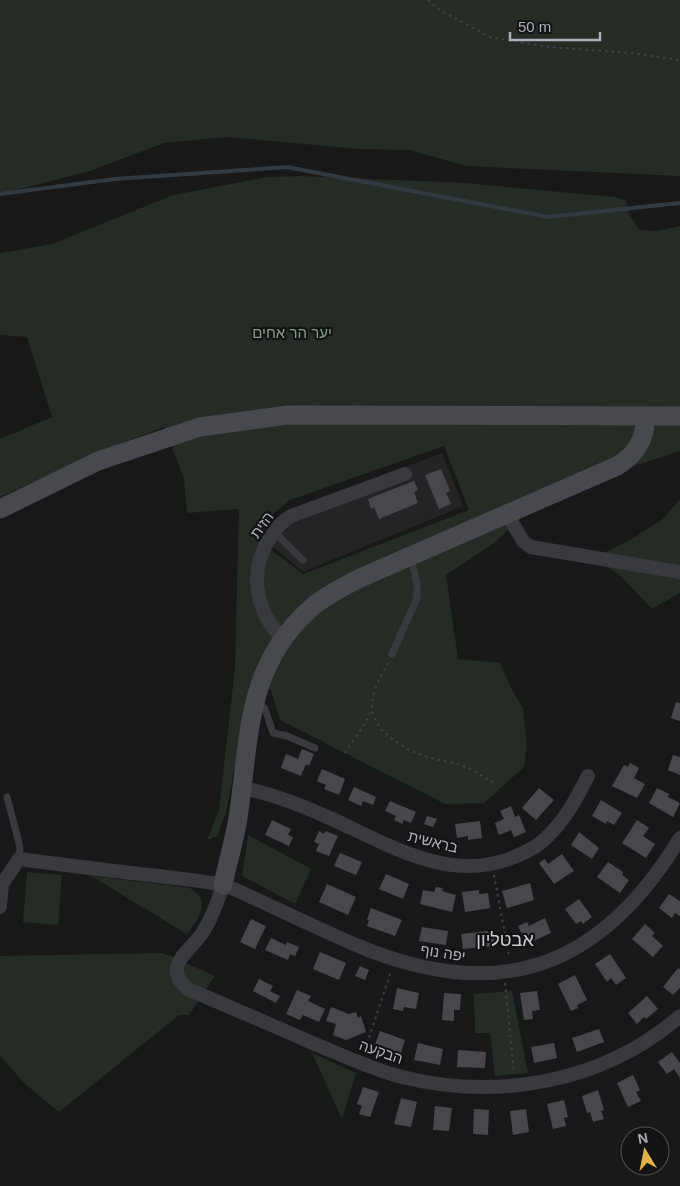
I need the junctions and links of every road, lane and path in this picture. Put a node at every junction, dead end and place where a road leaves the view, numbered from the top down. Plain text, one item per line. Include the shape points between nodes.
1 (428, 0) edge
2 (680, 60) edge
3 (646, 416) junction
4 (680, 416) edge
5 (405, 474) dead end
6 (0, 509) edge
7 (507, 514) junction
8 (274, 532) junction
9 (411, 556) junction
10 (304, 560) dead end
11 (680, 572) edge
12 (283, 638) junction
13 (392, 654) joint
14 (255, 699) junction
15 (372, 707) junction
16 (315, 748) dead end
17 (345, 753) dead end
18 (588, 776) dead end
19 (493, 782) dead end
20 (242, 788) junction
21 (8, 797) dead end
22 (680, 838) edge
23 (19, 859) junction
24 (492, 864) junction
25 (222, 885) junction
26 (0, 907) edge
27 (394, 960) junction
28 (508, 972) junction
29 (680, 1016) edge
30 (361, 1063) junction
31 (515, 1086) junction

1 - 2 path via 438,9 490,37
3 - 4 street
3 - 6 street via 288,415 244,420 200,427 98,461
3 - 7 street via 641,444 625,462
5 - 8 street, הזית via 289,517
7 - 9 street
7 - 11 street via 523,541 531,547
8 - 10 lane
8 - 12 street, הזית via 261,557 257,590 266,618
9 - 12 street via 333,592 311,608
9 - 13 lane via 417,598
12 - 14 street via 267,664
13 - 15 path
14 - 16 lane via 265,709 273,733
14 - 20 street
15 - 17 path via 368,720
15 - 19 path via 379,727 410,750 466,767
18 - 24 street, בראשית via 570,811 548,837 523,854
20 - 24 street, בראשית via 296,804 411,856 469,867
20 - 25 street via 236,830
21 - 23 lane via 20,847
22 - 28 street, יפה נוף via 636,898 593,938 564,955
23 - 25 street, יפה נוף
23 - 26 street via 2,884
24 - 28 path
25 - 27 street, יפה נוף
25 - 30 street, הבקעה via 208,924 180,959 177,970 180,980 188,989
27 - 28 street, יפה נוף via 445,972 474,975
27 - 30 path
28 - 31 path
29 - 31 street, הבקעה via 641,1045 610,1062 576,1074
30 - 31 street, הבקעה via 430,1083 468,1087

